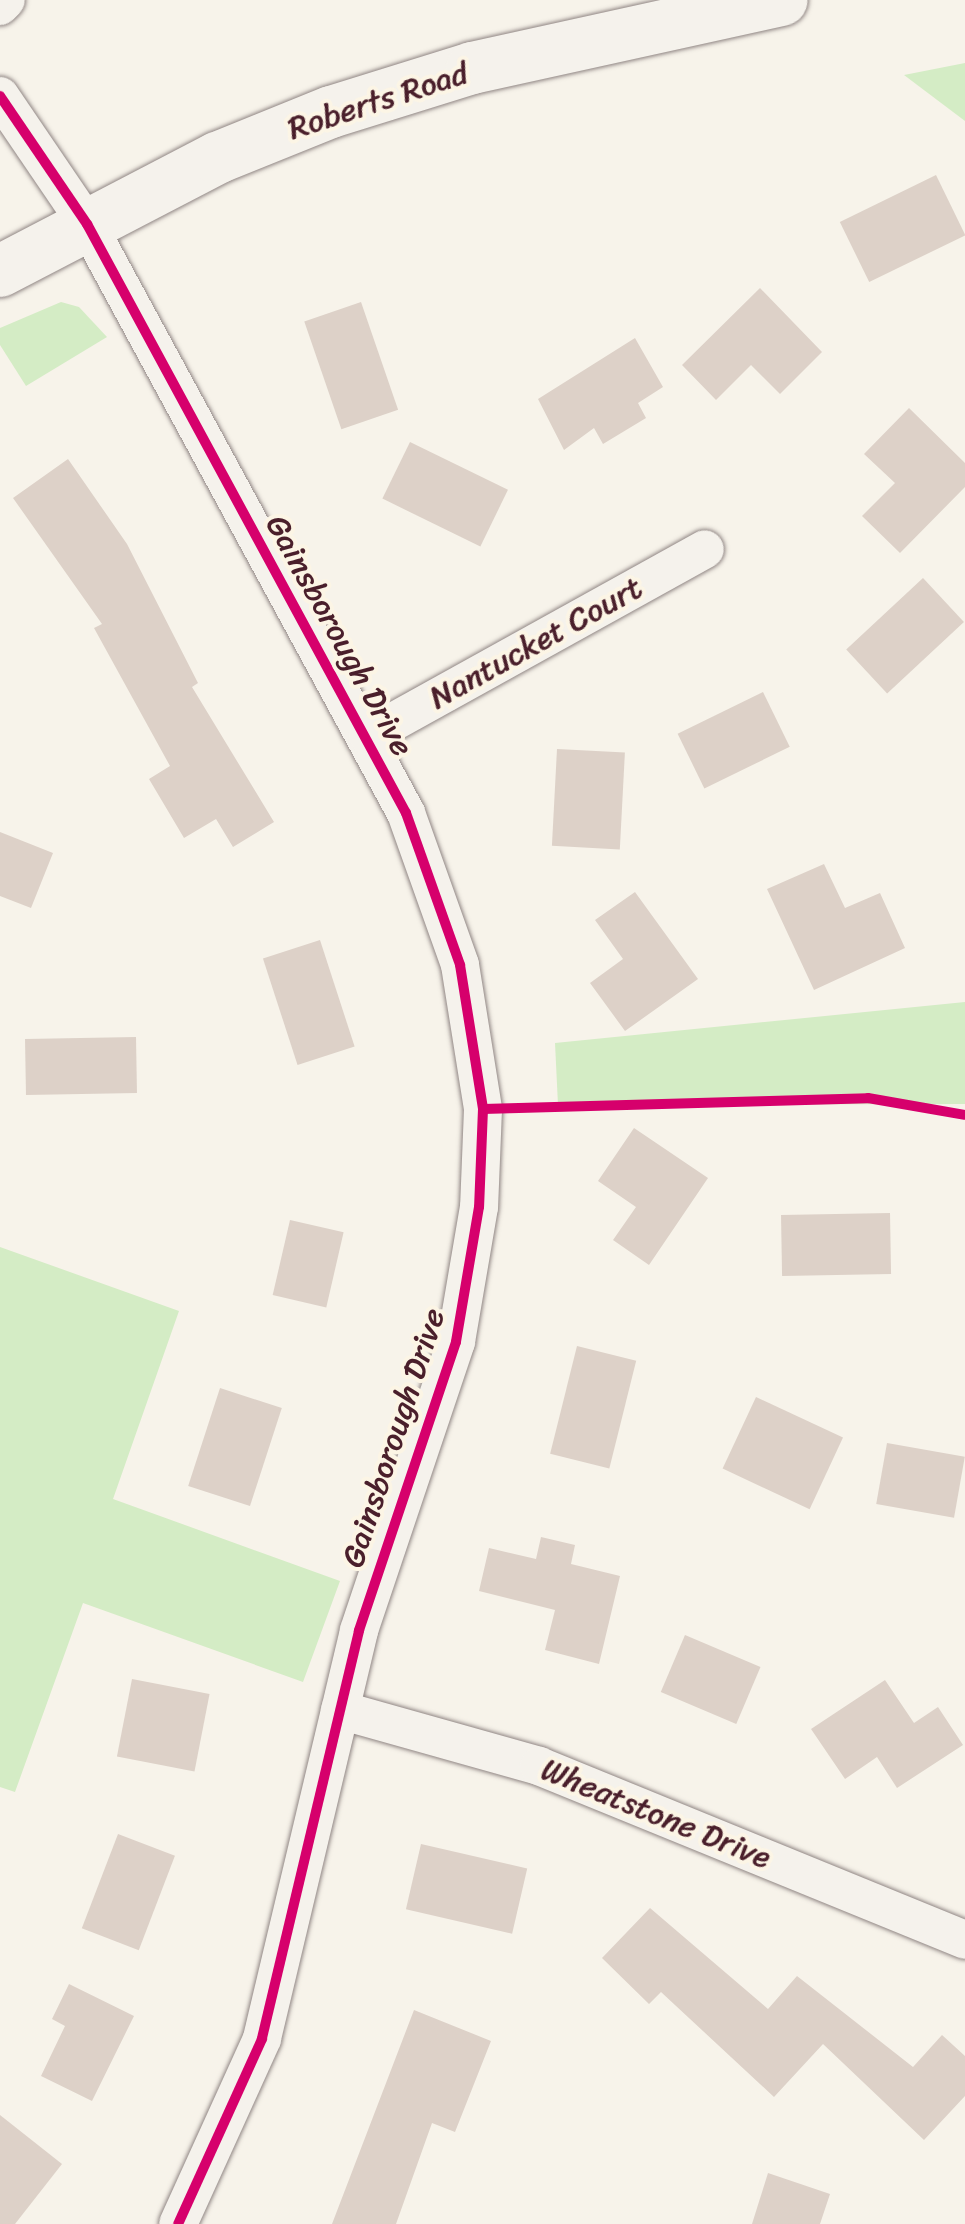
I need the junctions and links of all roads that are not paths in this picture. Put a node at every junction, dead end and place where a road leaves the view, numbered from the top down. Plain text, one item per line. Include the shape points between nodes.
1 (6, 0) edge
2 (782, 0) edge
3 (0, 6) edge
4 (0, 96) edge
5 (86, 224) junction
6 (0, 272) edge
7 (705, 550) dead end
8 (368, 736) junction
9 (340, 1710) junction
10 (965, 1940) edge
11 (178, 2224) edge

1 - 3 street
2 - 5 main road, Roberts Road via 472,68 331,112
4 - 5 street, Gainsborough Drive
5 - 6 main road, Roberts Road
5 - 8 street, Gainsborough Drive
7 - 8 street, Nantucket Court
8 - 9 street, Gainsborough Drive via 446,916 482,1109 479,1207 456,1342 387,1534
9 - 10 street, Wheatstone Drive via 539,1766
9 - 11 street, Gainsborough Drive via 262,2039

